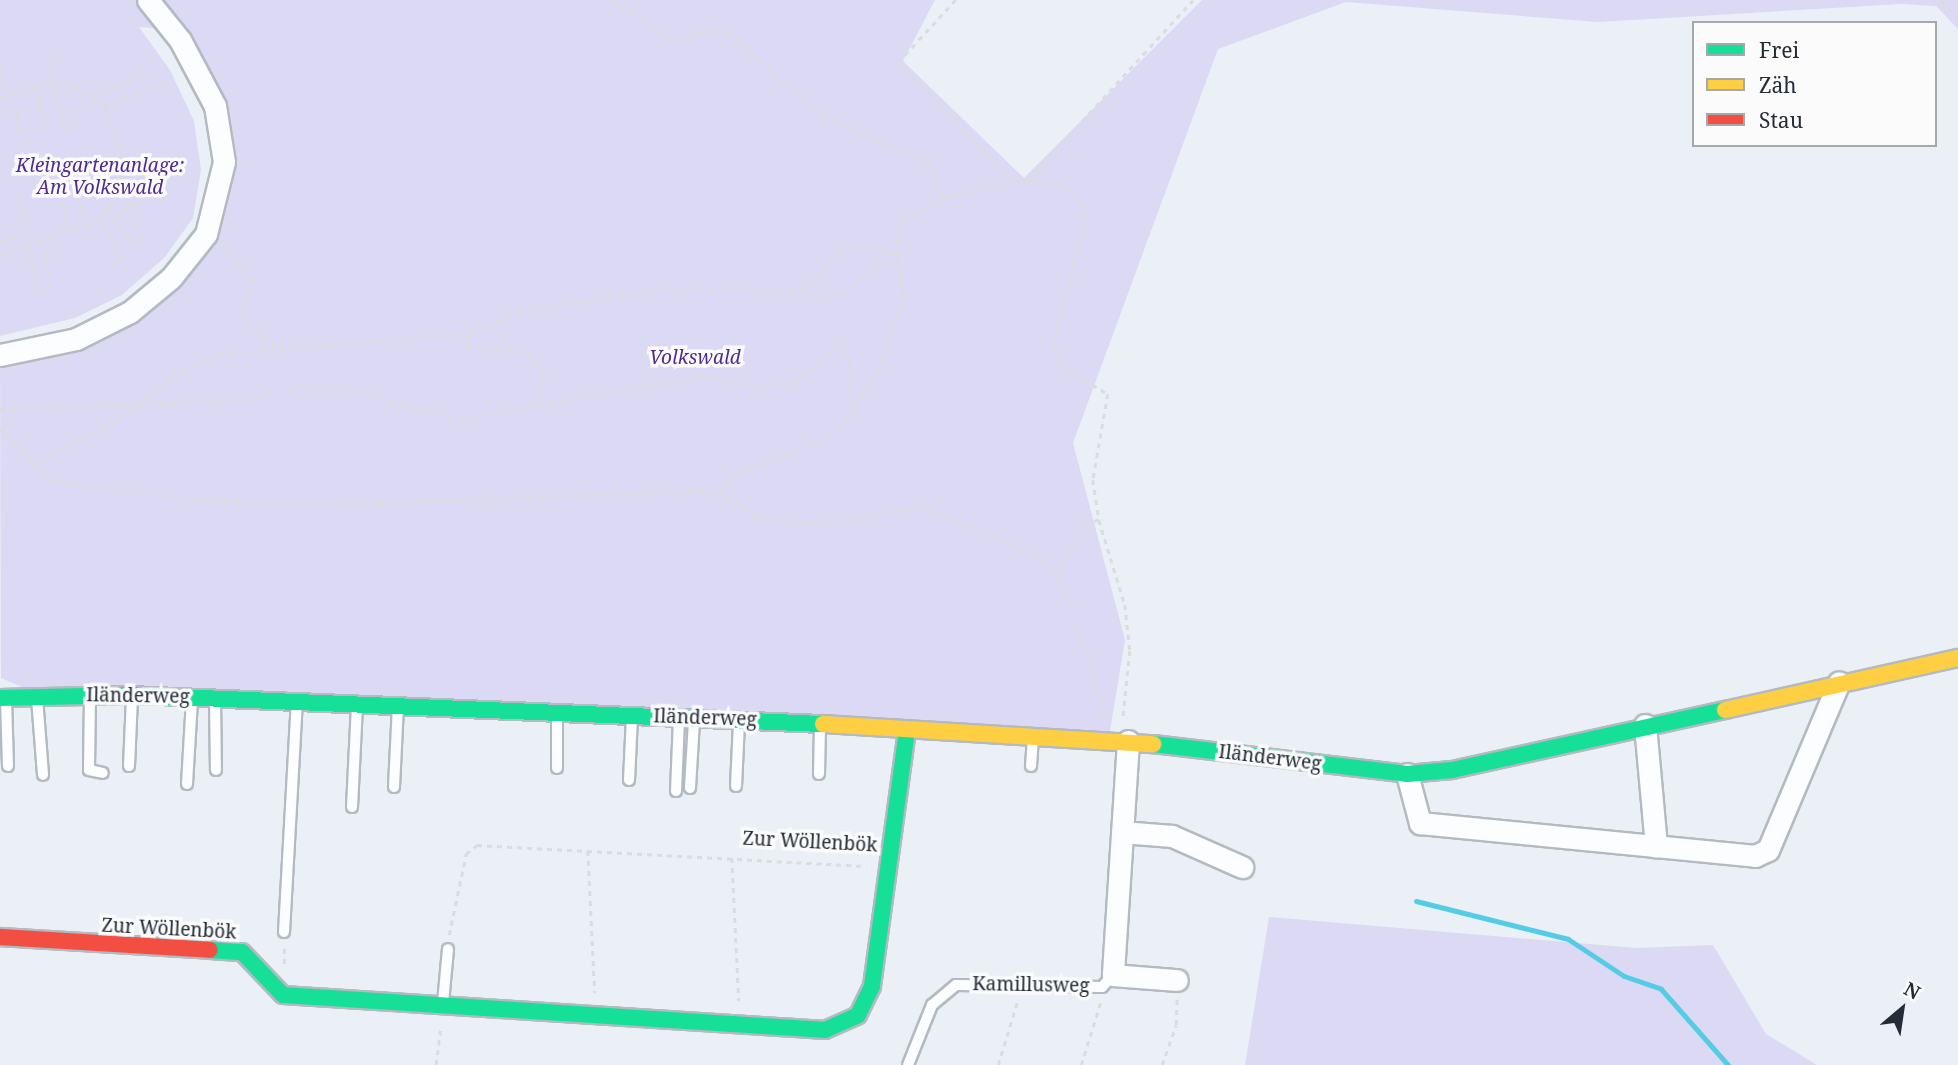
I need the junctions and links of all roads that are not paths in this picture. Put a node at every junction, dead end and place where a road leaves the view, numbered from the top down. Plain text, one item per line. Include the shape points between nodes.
1 (148, 0) edge
2 (0, 355) edge
3 (1958, 658) edge
4 (1839, 682) junction
5 (37, 695) junction
6 (90, 695) junction
7 (132, 695) junction
8 (3, 697) edge
9 (192, 697) junction
10 (215, 698) junction
11 (297, 702) junction
12 (357, 704) junction
13 (398, 706) junction
14 (557, 712) junction
15 (632, 715) junction
16 (687, 718) junction
17 (739, 720) junction
18 (820, 724) junction
19 (1645, 725) junction
20 (907, 729) junction
21 (1033, 736) junction
22 (1121, 740) junction
23 (1031, 765) dead end
24 (8, 766) dead end
25 (130, 766) dead end
26 (557, 768) dead end
27 (216, 770) dead end
28 (103, 773) dead end
29 (818, 774) dead end
30 (1408, 774) junction
31 (43, 775) dead end
32 (629, 780) dead end
33 (187, 784) dead end
34 (736, 786) dead end
35 (394, 787) dead end
36 (690, 788) dead end
37 (676, 790) dead end
38 (352, 807) dead end
39 (1122, 832) junction
40 (1656, 847) junction
41 (1242, 866) dead end
42 (284, 932) dead end
43 (0, 937) edge
44 (448, 949) road end
45 (1177, 980) road end
46 (1107, 981) junction
47 (443, 1005) junction
48 (908, 1065) edge

1 - 2 street via 180,40 215,106 224,162 206,234 171,278 130,312 76,339
3 - 4 street, Iländerweg
4 - 19 street, Iländerweg
4 - 40 street via 1768,850 1755,856 1698,846
5 - 6 street, Iländerweg
5 - 8 street, Iländerweg
5 - 31 lane
6 - 7 street, Iländerweg
6 - 28 lane via 89,771
7 - 9 street, Iländerweg
7 - 25 lane
8 - 24 lane
9 - 10 street, Iländerweg
9 - 33 lane
10 - 11 street, Iländerweg
10 - 27 lane
11 - 12 street, Iländerweg
11 - 42 lane
12 - 13 street, Iländerweg
12 - 38 lane
13 - 14 street, Iländerweg
13 - 35 lane
14 - 15 street, Iländerweg
14 - 26 lane
15 - 16 street, Iländerweg
15 - 32 lane
16 - 17 street, Iländerweg
16 - 36 lane
16 - 37 lane
17 - 18 street, Iländerweg
17 - 34 lane
18 - 20 street, Iländerweg
18 - 29 lane
19 - 30 street, Iländerweg via 1452,770
19 - 40 street
20 - 21 street, Iländerweg
20 - 47 street, Zur Wöllenbök via 872,986 858,1015 825,1030
21 - 22 street, Iländerweg
21 - 23 lane
22 - 30 street, Iländerweg
22 - 39 street
30 - 40 street via 1420,823
39 - 41 street via 1172,836
39 - 46 street
43 - 47 street, Zur Wöllenbök via 236,951 283,995
44 - 47 lane
45 - 46 street
46 - 48 lane, Kamillusweg via 970,982 940,993

